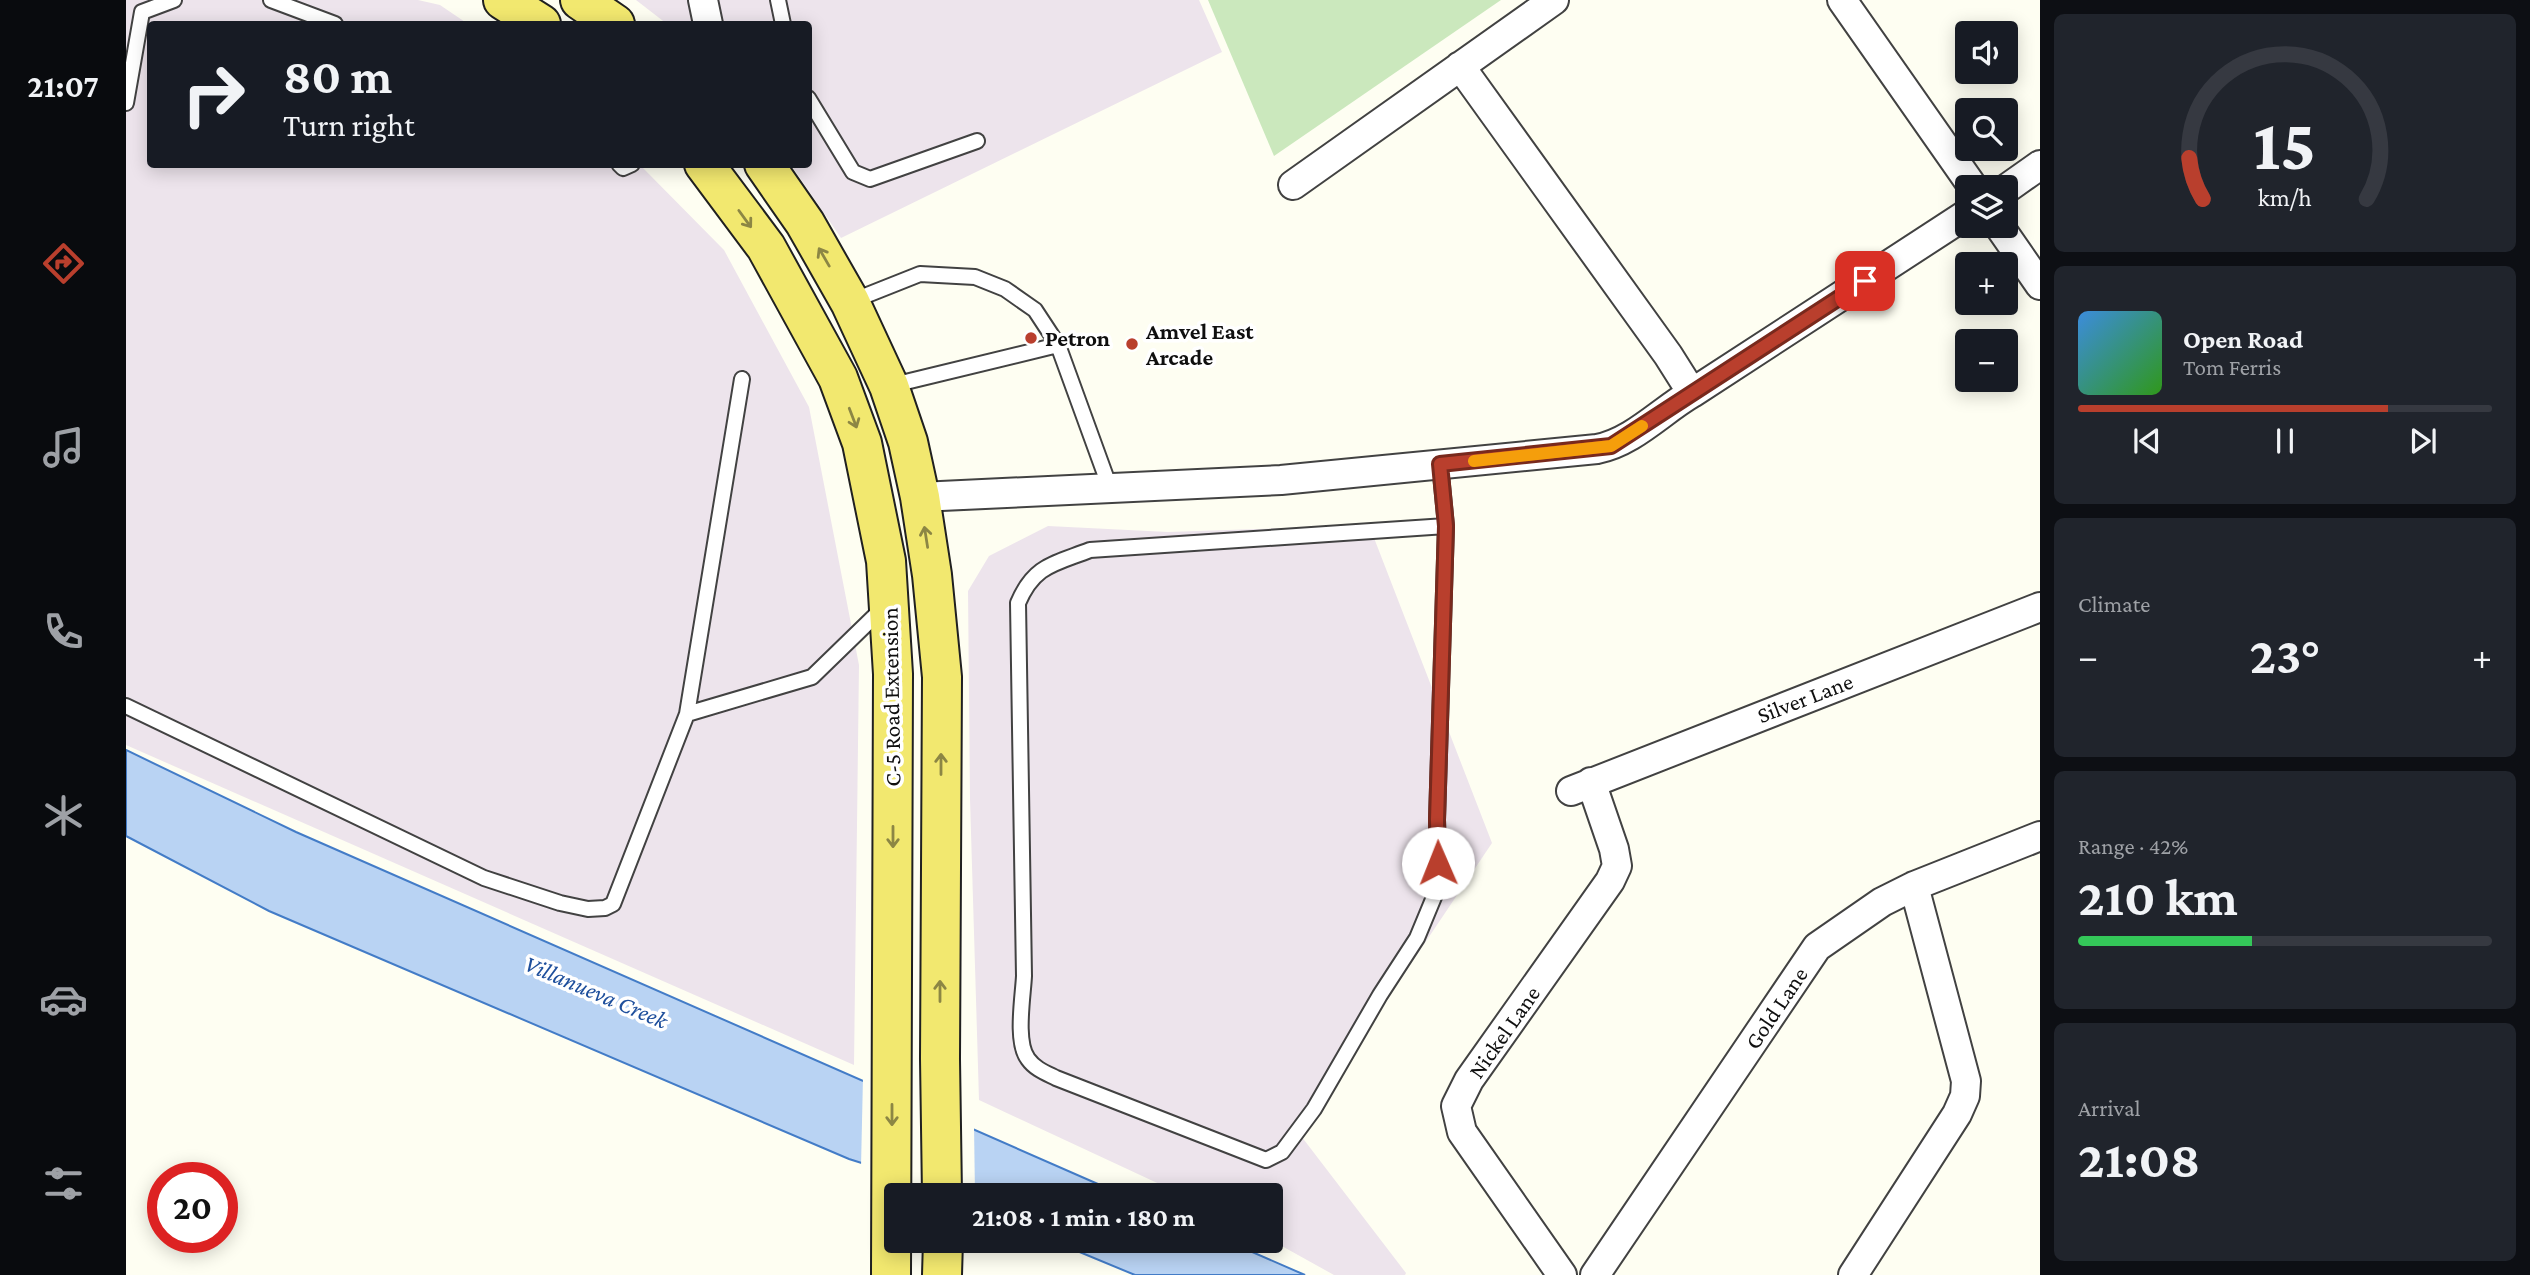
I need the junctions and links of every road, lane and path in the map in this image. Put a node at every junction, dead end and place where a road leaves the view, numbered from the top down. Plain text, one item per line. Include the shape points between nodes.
1 (174, 0) edge
2 (271, 0) edge
3 (503, 0) edge
4 (580, 0) edge
5 (703, 0) edge
6 (778, 0) edge
7 (1554, 0) edge
8 (1842, 0) edge
9 (327, 21) edge
10 (536, 21) edge
11 (611, 21) edge
12 (707, 21) edge
13 (782, 21) edge
14 (1461, 66) junction
15 (126, 103) edge
16 (812, 105) edge
17 (977, 141) dead end
18 (2040, 165) edge
19 (707, 168) edge
20 (767, 168) edge
21 (1965, 175) edge
22 (2018, 181) edge
23 (1293, 185) dead end
24 (1955, 222) edge
25 (2007, 238) edge
26 (2040, 285) edge
27 (850, 302) junction
28 (1058, 345) junction
29 (742, 379) dead end
30 (889, 386) junction
31 (1692, 393) junction
32 (1440, 464) junction
33 (1110, 488) junction
34 (920, 497) junction
35 (1446, 526) junction
36 (890, 601) junction
37 (2040, 607) edge
38 (126, 706) edge
39 (687, 714) junction
40 (1581, 786) joint
41 (2040, 836) edge
42 (1914, 886) junction
43 (942, 1183) edge
44 (943, 1253) edge
45 (891, 1275) edge
46 (942, 1275) edge
47 (1562, 1275) edge
48 (1595, 1275) edge
49 (1853, 1275) edge

1 - 15 lane via 142,12
2 - 9 lane
3 - 10 main road
4 - 11 main road
5 - 12 street
6 - 13 lane
7 - 14 street
8 - 21 street
14 - 23 street
14 - 31 street
16 - 17 lane via 853,172 870,179
18 - 22 street
19 -> 36 main road, C-5 Road Extension via 766,247 838,378 862,443
27 -> 20 main road, C-5 Road Extension
24 - 31 street
25 - 26 street
27 - 28 lane via 920,274 975,277 1005,289 1035,310
27 - 30 main road, C-5 Road Extension
28 - 30 lane
28 - 33 lane
29 - 39 lane
30 - 34 main road, C-5 Road Extension
31 - 32 street via 1611,446
32 - 33 street via 1281,480
32 - 35 lane
33 - 34 street
43 -> 34 main road, C-5 Road Extension via 942,677
35 - 35 lane via 1438,885 1417,938 1314,1109 1282,1152 1266,1160 1037,1068 1026,1057 1021,1037 1018,603 1026,583 1042,569 1090,550
36 - 39 lane via 812,677
36 -> 45 main road, C-5 Road Extension
37 - 40 street, Silver Lane
38 - 39 lane via 484,877 588,909 613,904
40 - 47 street, Nickel Lane via 1614,849 1617,866 1469,1080 1456,1106 1462,1132
41 - 42 street, Gold Lane
42 - 48 street, Gold Lane via 1817,947
42 - 49 street via 1966,1081 1965,1096
44 - 46 main road

